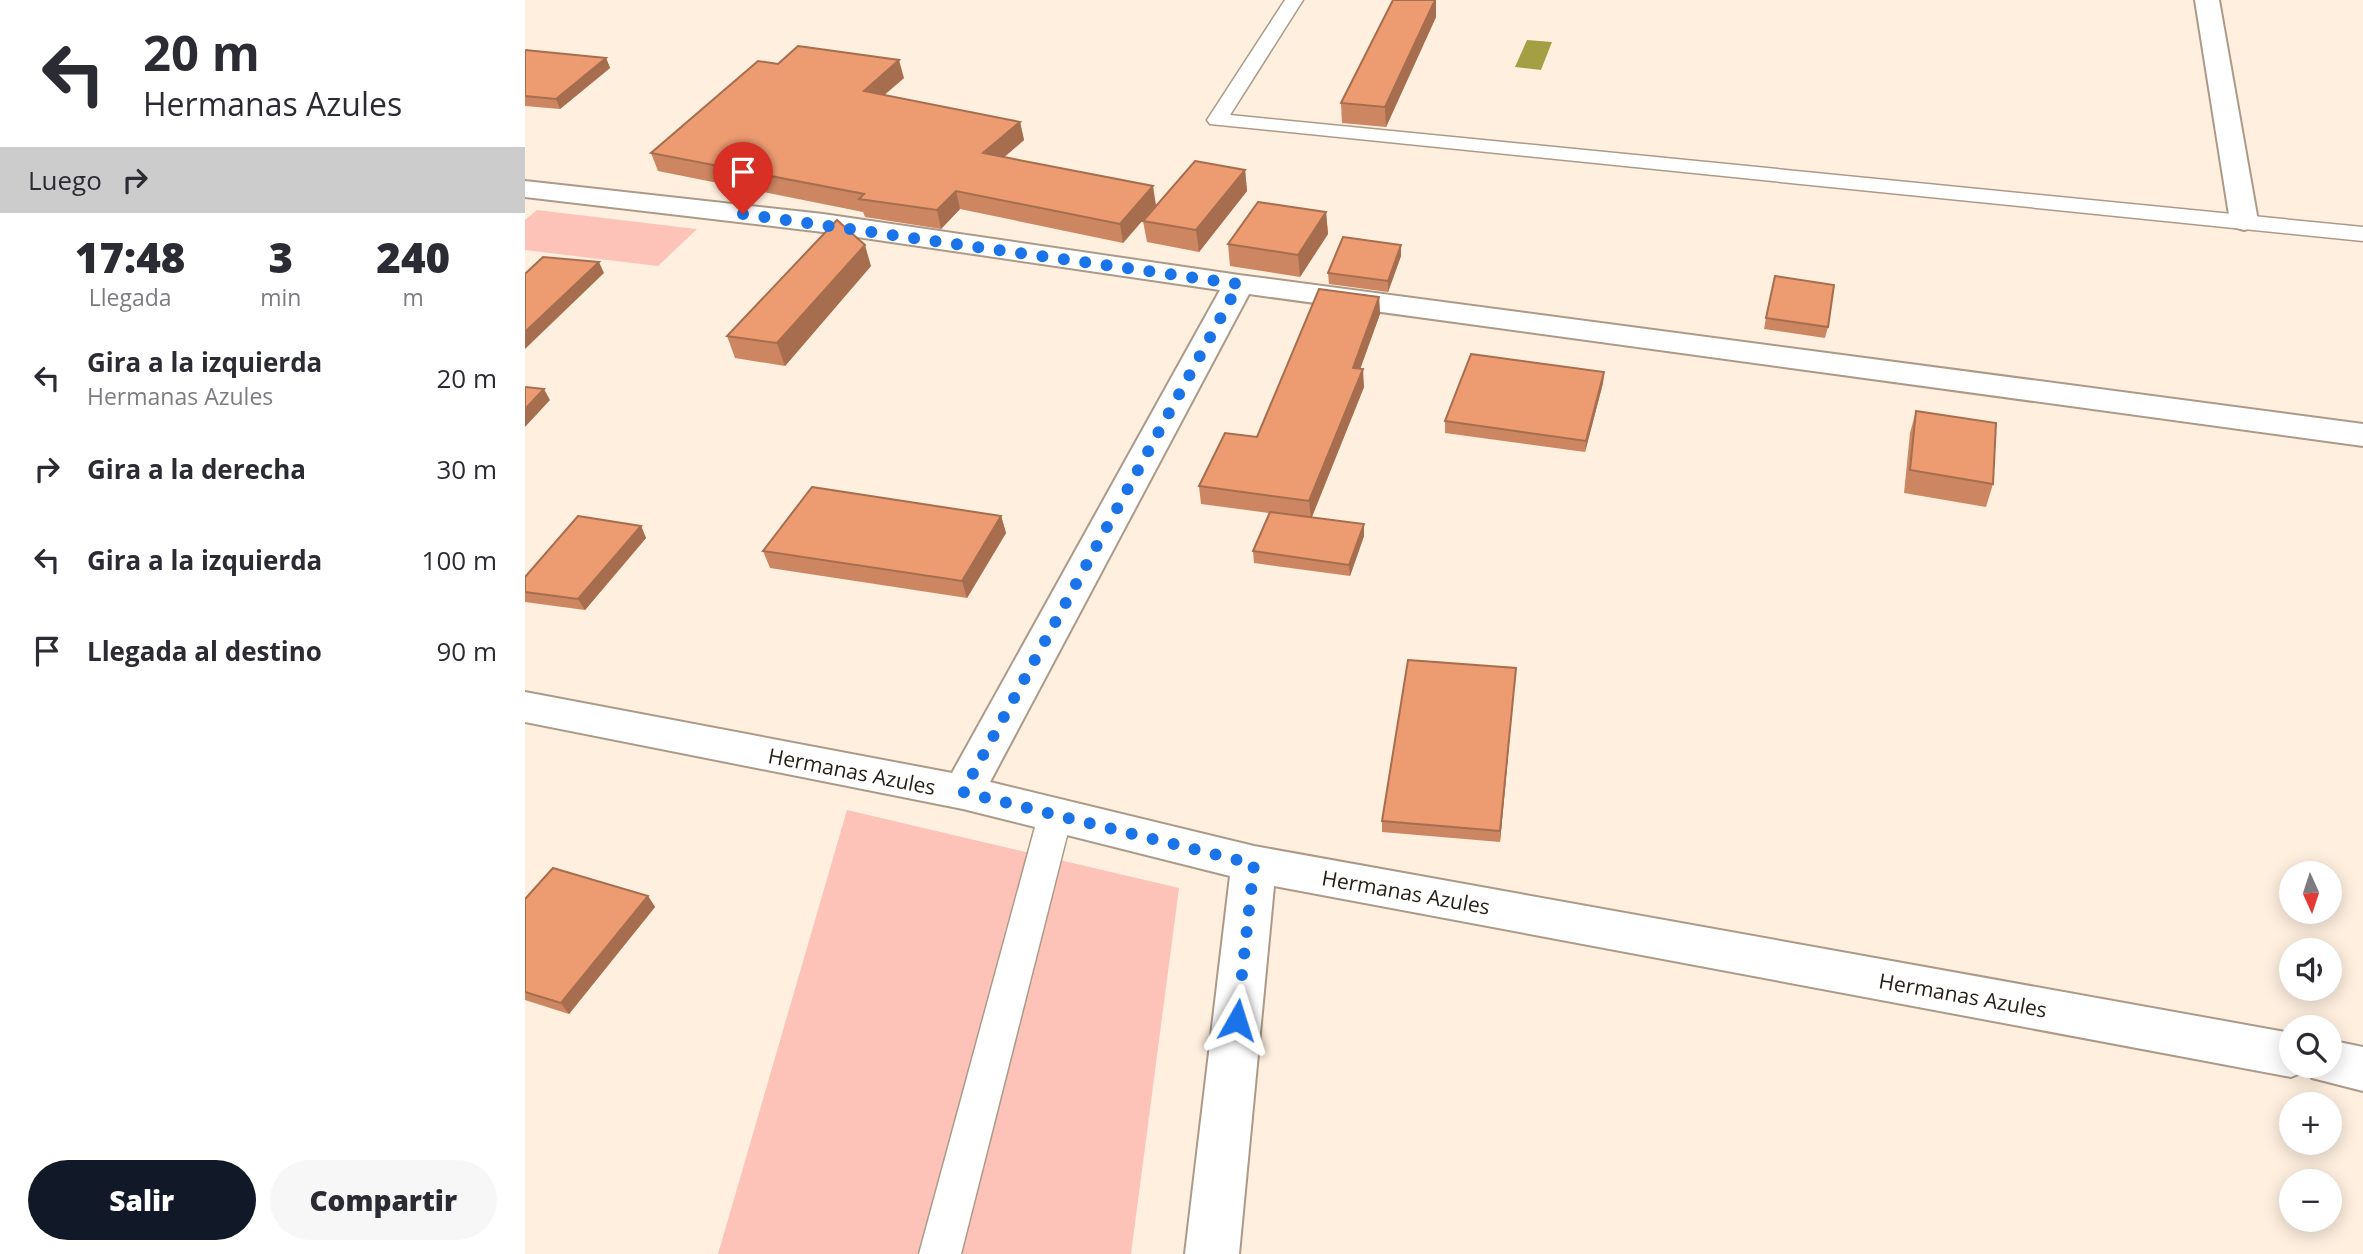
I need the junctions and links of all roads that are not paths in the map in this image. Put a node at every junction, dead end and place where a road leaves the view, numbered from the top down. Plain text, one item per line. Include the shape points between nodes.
1 (1294, 0) edge
2 (2207, 0) edge
3 (526, 189) edge
4 (2244, 221) junction
5 (2363, 234) edge
6 (1239, 284) junction
7 (2363, 435) edge
8 (525, 707) edge
9 (963, 792) junction
10 (1055, 816) junction
11 (1254, 864) junction
12 (2279, 1053) edge
13 (2342, 1065) edge
14 (2363, 1069) edge
15 (940, 1254) edge
16 (1212, 1254) edge

1 - 4 lane via 1217,120
2 - 4 street
3 - 6 street via 823,223
4 - 5 lane
6 - 7 street
6 - 9 street
8 - 9 street, Hermanas Azules
9 - 10 street, Hermanas Azules
10 - 11 street, Hermanas Azules
10 - 15 lane
11 - 12 street, Hermanas Azules
11 - 16 street
13 - 14 street

